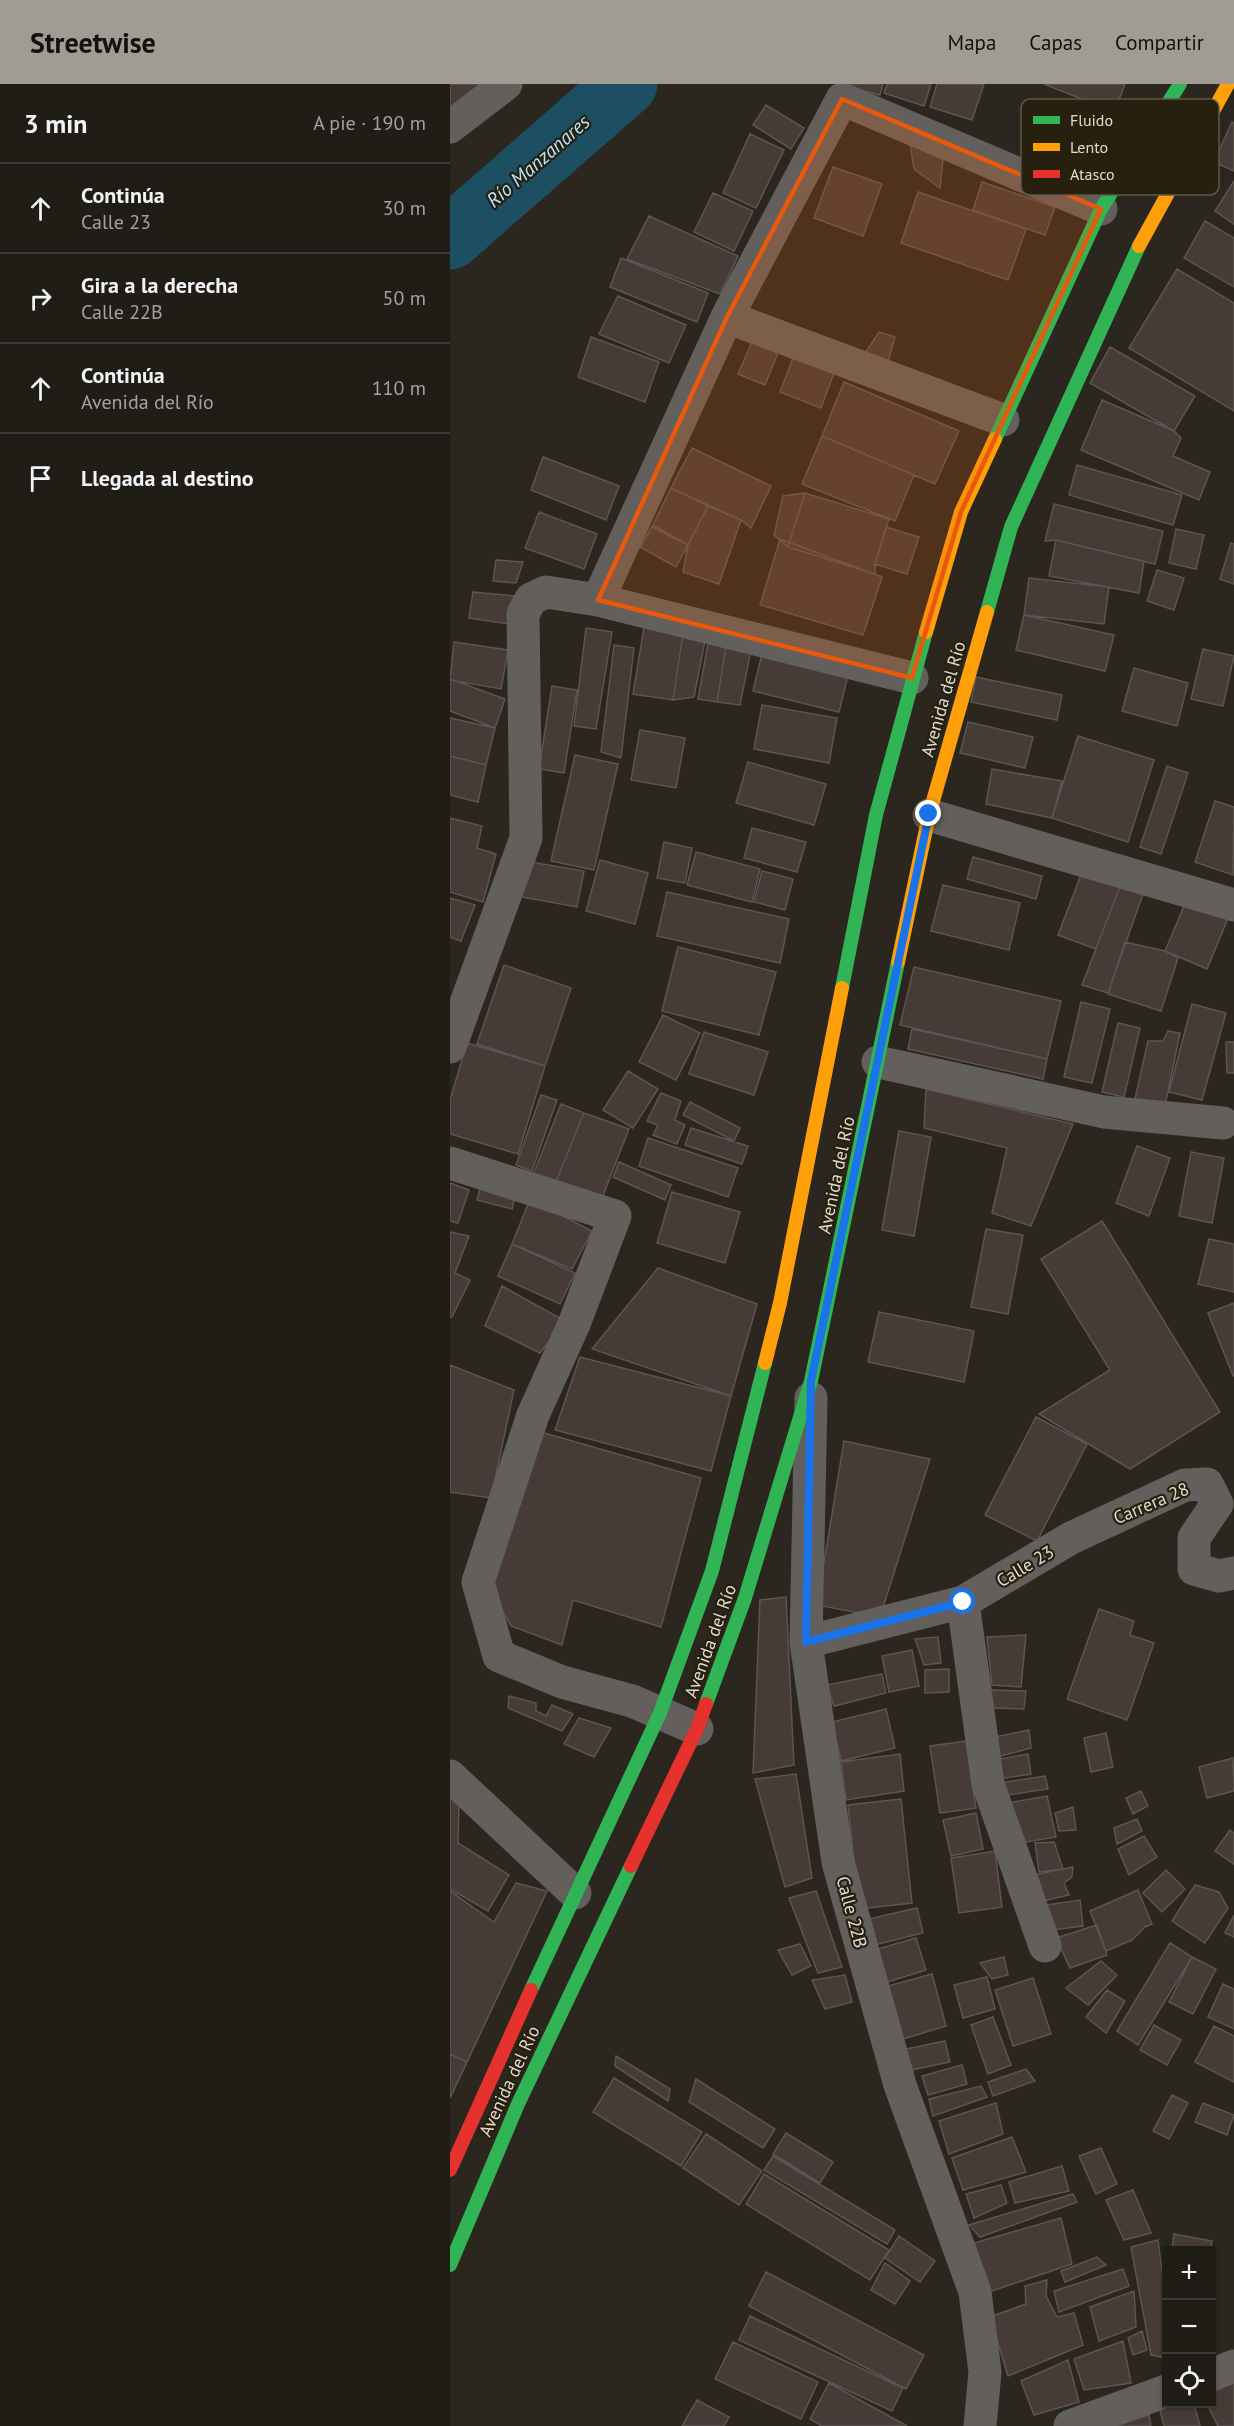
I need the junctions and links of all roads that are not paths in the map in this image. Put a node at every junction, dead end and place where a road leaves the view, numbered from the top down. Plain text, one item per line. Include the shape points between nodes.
1 (506, 84) edge
2 (1180, 84) edge
3 (1228, 84) edge
4 (1170, 99) edge
5 (1219, 100) edge
6 (450, 127) edge
7 (1021, 174) edge
8 (1070, 195) edge
9 (1109, 195) edge
10 (1166, 195) edge
11 (1101, 208) junction
12 (727, 317) junction
13 (1003, 420) junction
14 (598, 600) junction
15 (912, 678) junction
16 (929, 814) junction
17 (1234, 905) edge
18 (450, 1047) edge
19 (871, 1078) junction
20 (1223, 1124) dead end
21 (450, 1163) edge
22 (811, 1381) junction
23 (1071, 1538) joint
24 (1234, 1573) edge
25 (963, 1602) junction
26 (806, 1642) junction
27 (660, 1713) junction
28 (697, 1729) junction
29 (450, 1776) edge
30 (575, 1893) junction
31 (1045, 1946) dead end
32 (453, 2155) edge
33 (450, 2265) edge
34 (1234, 2366) edge
35 (1216, 2373) edge
36 (1162, 2393) edge
37 (980, 2426) edge
38 (1070, 2426) edge

1 - 6 street
2 - 4 main road, Avenida del Río
3 - 5 main road, Avenida del Río
7 - 12 street via 842,99
8 - 11 street
9 - 11 main road, Avenida del Río
10 - 16 main road, Avenida del Río via 1145,233 1011,526
11 - 13 main road, Avenida del Río
12 - 13 street
12 - 14 street
13 - 15 main road, Avenida del Río via 961,512
14 - 15 street
14 - 18 street via 546,592 531,599 523,614 526,838
15 - 27 main road, Avenida del Río via 876,815 796,1253 712,1571
16 - 17 street
16 - 19 main road, Avenida del Río
19 - 20 street via 1104,1112
19 - 22 main road, Avenida del Río via 831,1259
21 - 27 street via 615,1216 574,1324 533,1415 477,1581 499,1656 562,1682
22 - 26 street, Calle 22B
22 - 28 main road, Avenida del Río via 745,1598
23 - 24 street, Carrera 28 via 1185,1485 1207,1484 1217,1504 1194,1538 1194,1569 1220,1576
23 - 25 street, Calle 23
25 - 26 street, Calle 23
25 - 31 street via 988,1784
26 - 37 street, Calle 22B via 838,1862 900,2085 975,2292 985,2372
27 - 28 street
27 - 30 main road, Avenida del Río
28 - 33 main road, Avenida del Río via 518,2103
29 - 30 street
30 - 32 main road, Avenida del Río
34 - 35 street
36 - 38 street

